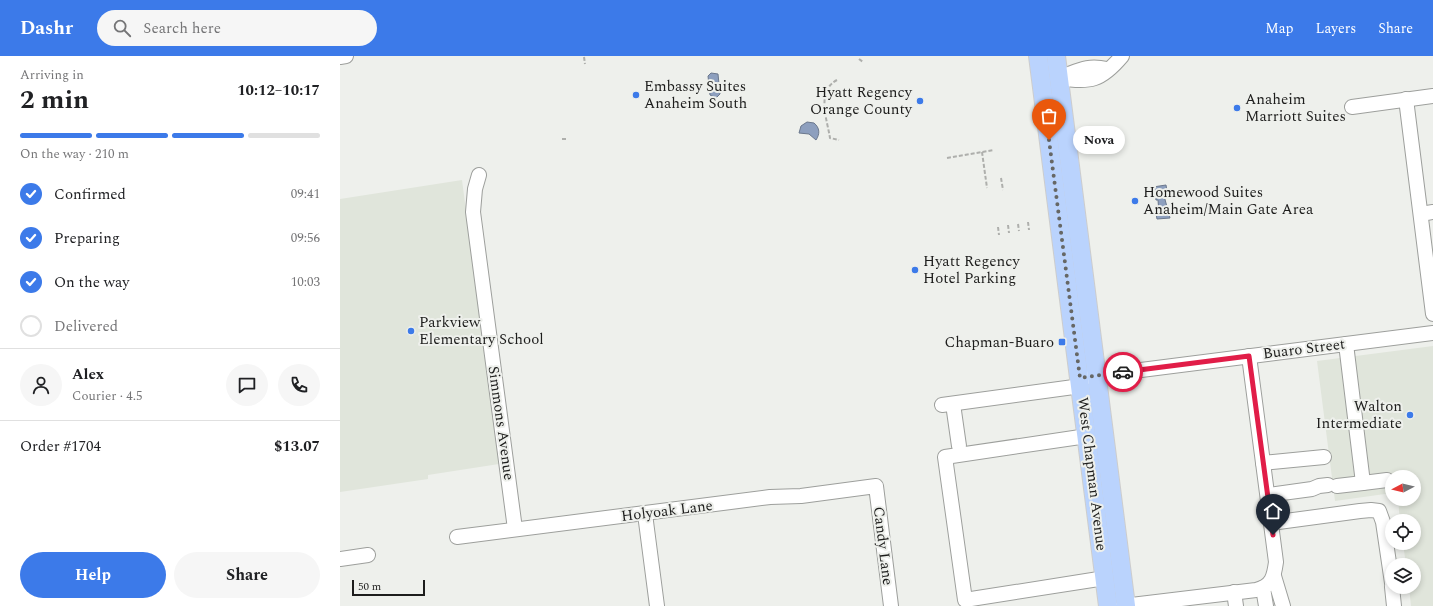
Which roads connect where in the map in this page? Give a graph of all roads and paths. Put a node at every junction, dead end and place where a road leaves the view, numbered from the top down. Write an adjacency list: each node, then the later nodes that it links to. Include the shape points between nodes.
1 (346, 56): 5 (street)
2 (1038, 56): 10 (main road, West Chapman Avenue)
3 (1056, 56): 10 (main road, West Chapman Avenue)
4 (1122, 56): 10 (street, via 1107,69 1095,66)
5 (340, 57)
6 (584, 57): 9 (path)
7 (859, 59): 8 (path)
8 (863, 62)
9 (585, 64)
10 (1050, 79): 38 (main road, West Chapman Avenue)
11 (837, 80): 17 (path, via 830,84 824,98 830,138)
12 (1433, 96): 13 (street)
13 (1406, 99): 14 (street); 25 (street)
14 (1352, 107)
15 (567, 138): 16 (path)
16 (562, 139)
17 (839, 140)
18 (994, 150): 19 (path)
19 (982, 152): 20 (path); 23 (path)
20 (947, 158)
21 (479, 175): 49 (street, Simmons Avenue, via 473,212)
22 (1001, 178): 24 (path)
23 (987, 188)
24 (1003, 190)
25 (1427, 213): 34 (street)
26 (1028, 222): 30 (path)
27 (1018, 224): 31 (path)
28 (1008, 225): 32 (path)
29 (998, 227): 33 (path)
30 (1029, 230)
31 (1019, 231)
32 (1009, 233)
33 (999, 235)
34 (1433, 314)
35 (1433, 333): 36 (street, Buaro Street)
36 (1346, 344): 37 (street, Buaro Street); 44 (street)
37 (1249, 356): 38 (street, Buaro Street); 42 (street)
38 (1086, 380): 39 (main road, West Chapman Avenue); 40 (street, Buaro Street, via 947,404); 63 (main road, West Chapman Avenue)
39 (1087, 436): 55 (main road, West Chapman Avenue); 55 (street, via 945,457 965,600)
40 (959, 446)
41 (1324, 457): 42 (street)
42 (1263, 463): 46 (street)
43 (1385, 480): 44 (street)
44 (1363, 482): 46 (street, via 1319,486)
45 (876, 486): 47 (street, Holyoak Lane); 60 (street, Candy Lane)
46 (1268, 495): 48 (street)
47 (646, 514): 49 (street, Holyoak Lane); 59 (street)
48 (1271, 523): 52 (street, via 1360,511 1378,512 1383,522); 54 (street, via 1276,562)
49 (515, 529): 50 (street, Holyoak Lane)
50 (457, 537)
51 (368, 555): 53 (street)
52 (1388, 558)
53 (340, 559)
54 (1274, 576): 56 (street); 65 (street)
55 (1105, 578): 61 (main road, West Chapman Avenue)
56 (1263, 588): 58 (street); 64 (street)
57 (1393, 594): 66 (street)
58 (1235, 599): 63 (street)
59 (657, 606)
60 (891, 606)
61 (1108, 606)
62 (1123, 606): 63 (street)
63 (1126, 606)
64 (1266, 606)
65 (1283, 606)
66 (1394, 606)

